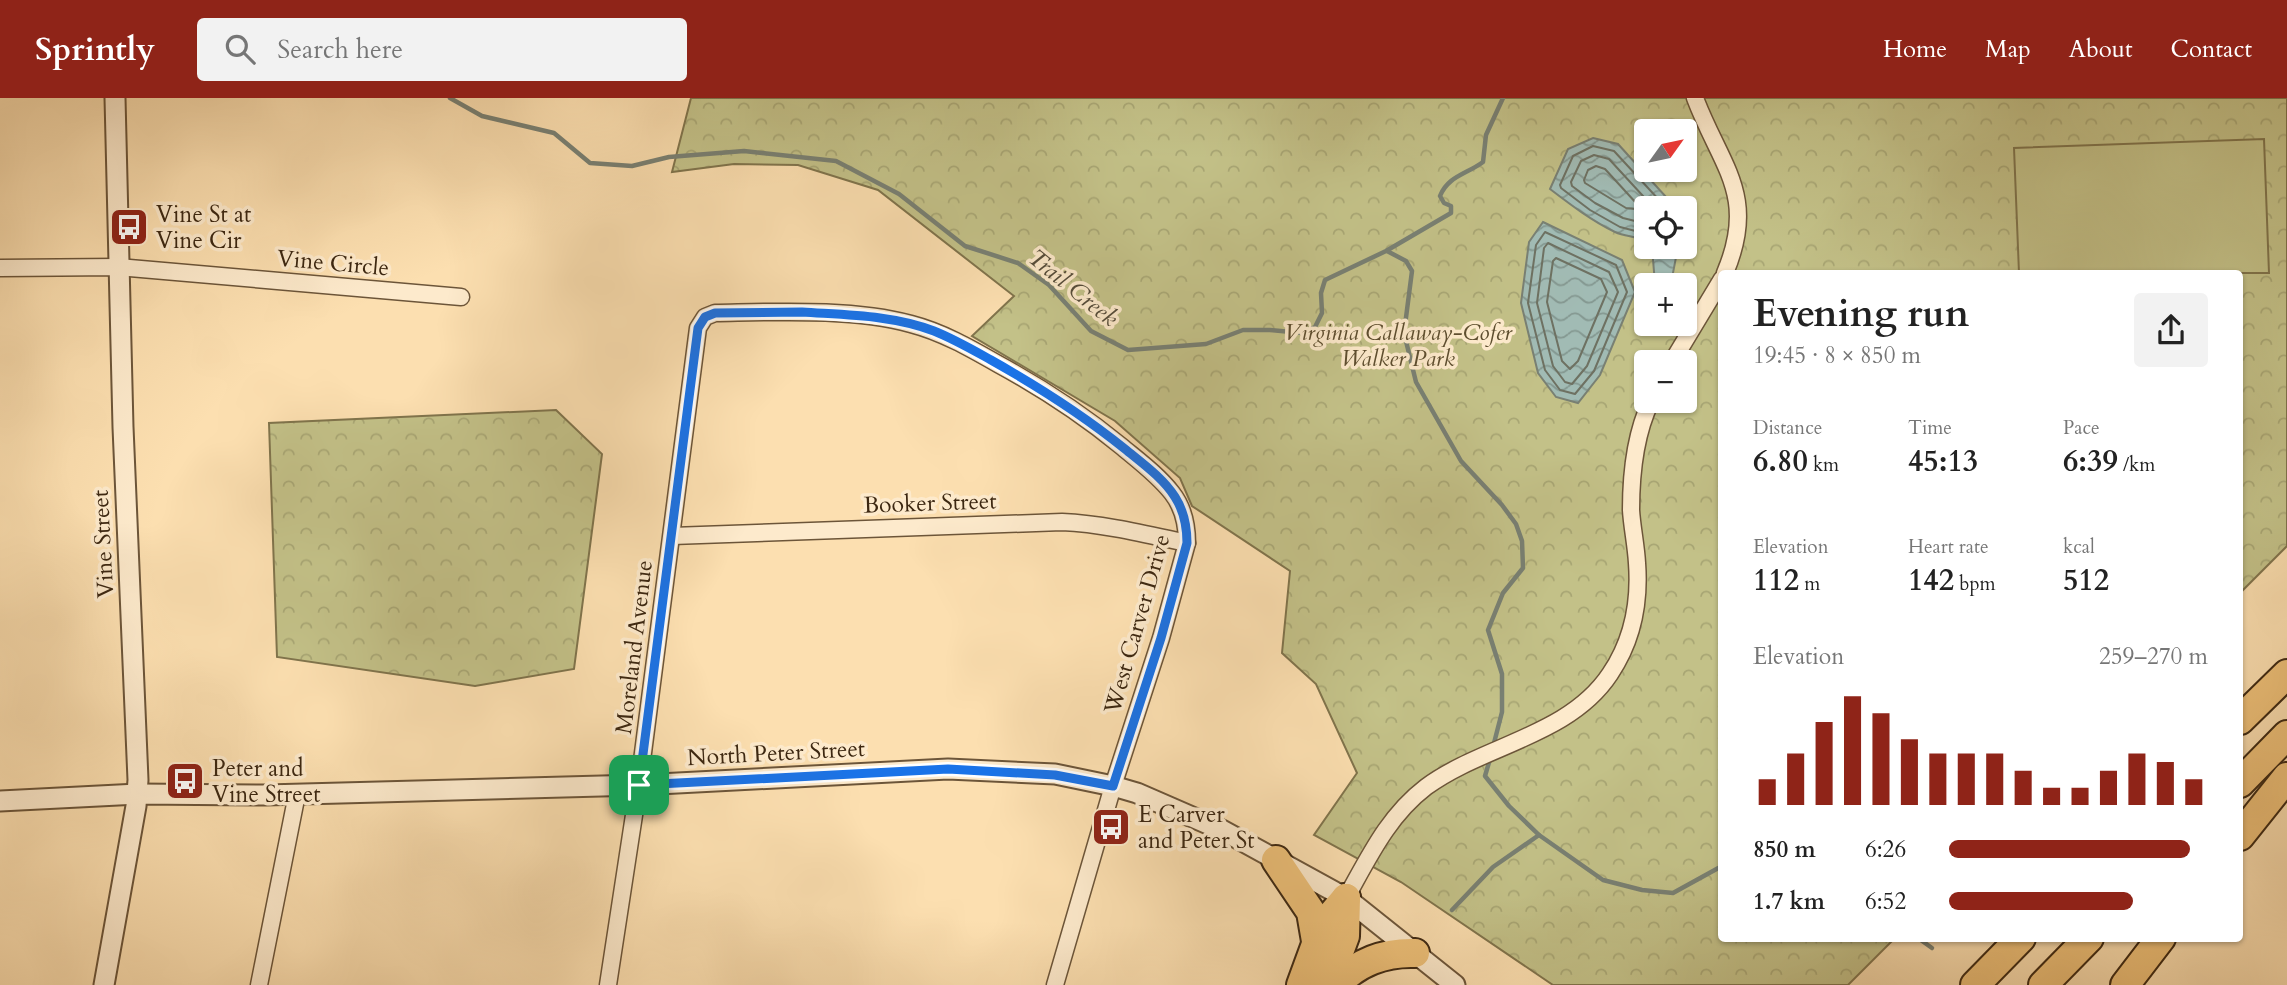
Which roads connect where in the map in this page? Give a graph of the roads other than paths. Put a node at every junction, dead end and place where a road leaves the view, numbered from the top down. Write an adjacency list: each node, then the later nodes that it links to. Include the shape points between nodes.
1 (1695, 98): 5 (street, via 1736,190 1738,230)
2 (116, 108): 3 (street, Vine Street)
3 (118, 267): 4 (street, Vine Circle); 7 (street, Vine Circle); 20 (street, Vine Street)
4 (0, 268)
5 (1726, 270)
6 (1718, 286): 9 (street)
7 (461, 297)
8 (705, 317): 11 (street, Moreland Avenue, via 698,328); 12 (street, West Carver Drive, via 802,312 871,317 909,323 957,341 1068,405 1147,467 1181,507)
9 (1679, 350)
10 (1647, 413): 25 (street, via 1636,445 1631,512 1638,594 1621,656 1596,691 1572,711 1452,772 1416,796 1392,820)
11 (672, 536): 12 (street, Booker Street, via 1062,522 1102,525); 18 (street, Moreland Avenue)
12 (1187, 543): 19 (street, West Carver Drive)
13 (2287, 674): 14 (highway)
14 (2243, 717)
15 (2287, 735): 17 (highway)
16 (2287, 777): 23 (highway)
17 (2243, 780)
18 (639, 785): 19 (street, North Peter Street, via 948,769 1046,774); 21 (street, North Peter Street); 33 (street, Moreland Avenue)
19 (1113, 786): 24 (street, North Peter Street, via 1222,830); 34 (street, West Carver Drive)
20 (138, 794): 21 (street, North Peter Street); 22 (street, North Peter Street); 31 (street, Vine Street)
21 (297, 794): 32 (street)
22 (0, 801)
23 (2243, 832)
24 (1276, 860): 25 (street, North Peter Street); 26 (highway, via 1311,912)
25 (1346, 898): 26 (highway); 30 (street, North Peter Street); 36 (highway, via 1345,936)
26 (1316, 941): 35 (highway)
27 (2017, 942): 39 (highway)
28 (2085, 942): 40 (highway)
29 (2158, 942): 41 (highway)
30 (1415, 953): 37 (highway, via 1395,952 1365,962); 38 (street, North Peter Street)
31 (104, 985)
32 (259, 985)
33 (608, 985)
34 (1055, 985)
35 (1301, 985)
36 (1327, 985)
37 (1337, 985)
38 (1455, 985)
39 (1975, 985)
40 (2043, 985)
41 (2125, 985)

